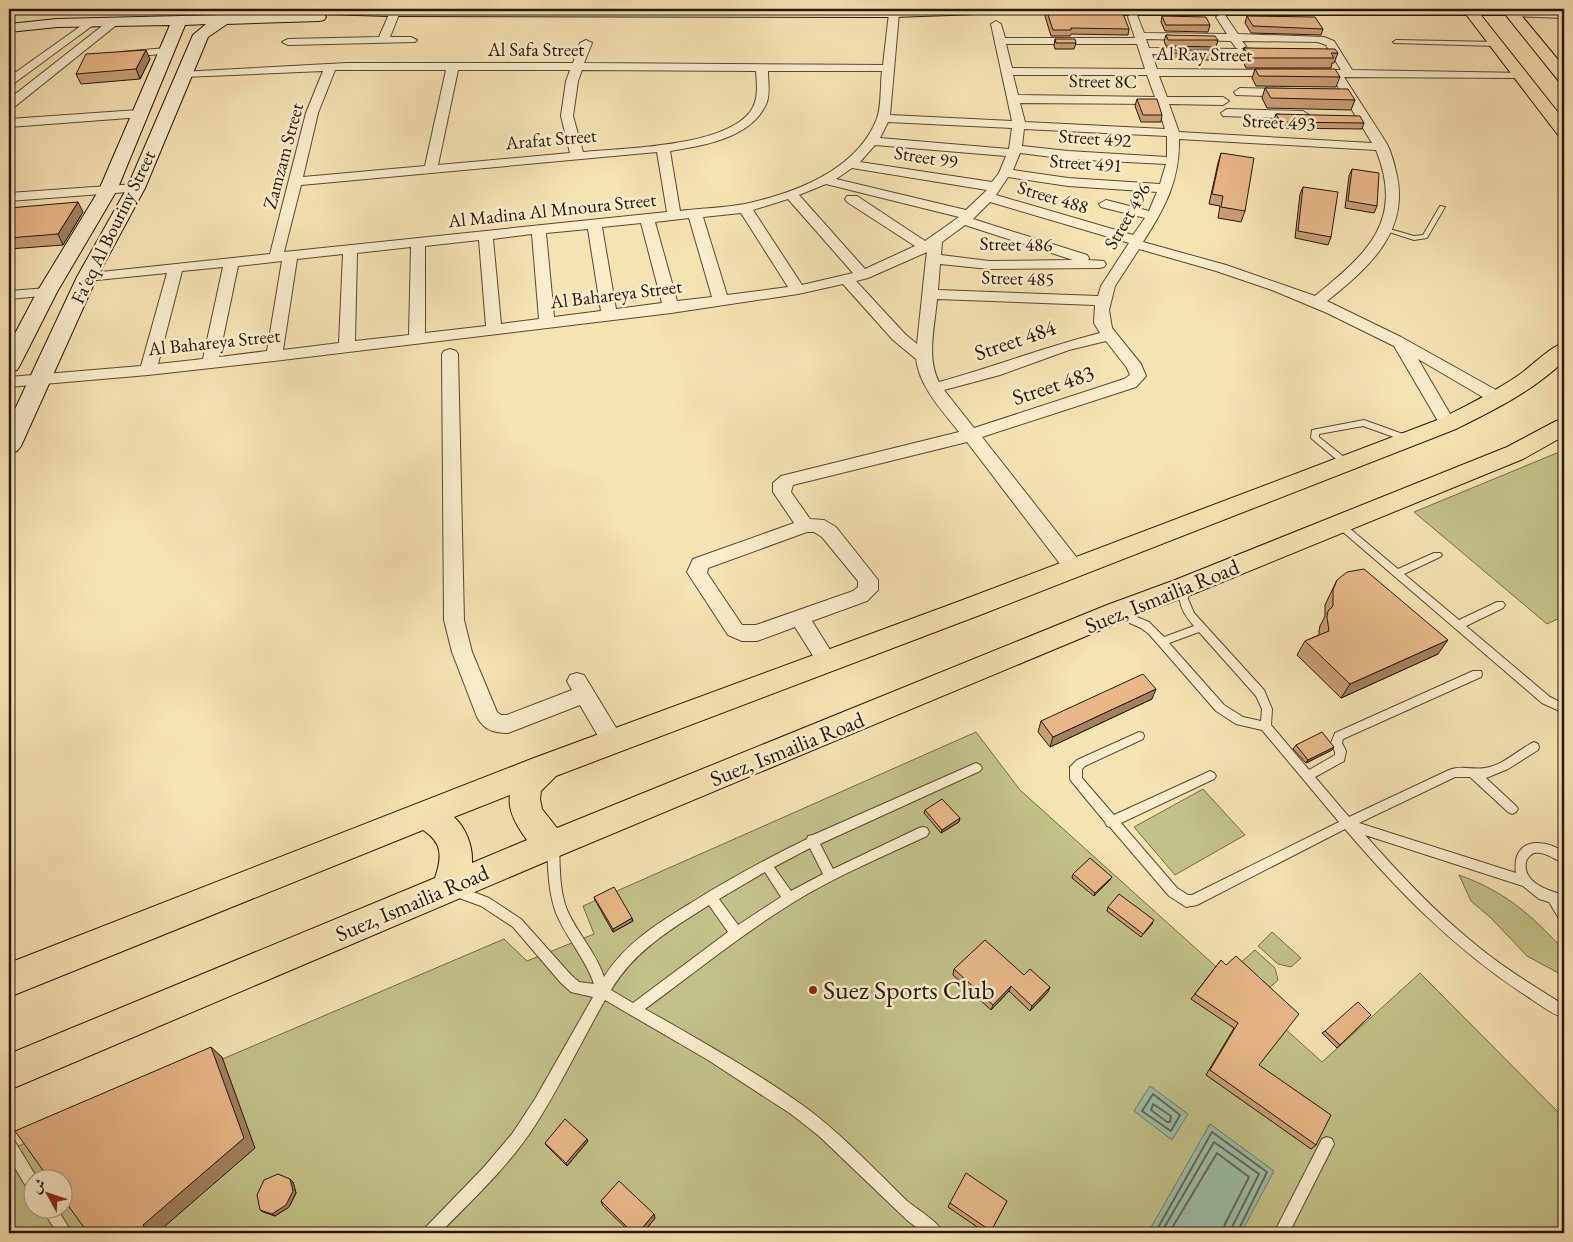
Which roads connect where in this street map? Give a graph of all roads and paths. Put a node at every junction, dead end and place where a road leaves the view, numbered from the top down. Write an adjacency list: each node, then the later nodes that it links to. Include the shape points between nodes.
1 (54, 9): 20 (street, via 52,14)
2 (252, 9): 18 (street)
3 (299, 9): 4 (street)
4 (336, 9): 8 (street)
5 (1109, 10): 11 (street); 14 (street)
6 (816, 11): 8 (street); 10 (street)
7 (981, 11): 10 (street, via 926,16); 13 (street, via 985,20)
8 (392, 12): 18 (street); 25 (street)
9 (1472, 12): 12 (street); 14 (street); 32 (main road)
10 (894, 13): 46 (street, Al Madina Al Mnoura Street)
11 (1087, 13): 13 (street); 16 (street)
12 (1511, 13): 15 (lane); 41 (main road)
13 (1003, 14): 27 (street, Al Bahareya Street)
14 (1294, 14): 17 (street)
15 (1564, 16)
16 (1133, 17): 17 (street); 33 (street, Street 496)
17 (1216, 17): 23 (street); 24 (street)
18 (227, 18): 19 (street); 51 (street, Fa'eq Al Bouriny Street, via 201,35)
19 (180, 19): 21 (street); 34 (street, Fa'eq Al Bouriny Street)
20 (92, 21): 21 (street); 22 (street); 55 (street)
21 (114, 21): 40 (street)
22 (9, 28)
23 (1220, 38): 24 (street); 33 (street); 35 (street)
24 (1236, 38): 36 (street); 52 (street, via 1330,43)
25 (383, 40): 26 (street); 29 (street)
26 (411, 40)
27 (1000, 41): 28 (street); 47 (street, Al Bahareya Street)
28 (1077, 41): 33 (street); 33 (street, via 1076,53)
29 (288, 42)
30 (1396, 42): 32 (lane)
31 (586, 43): 44 (street)
32 (1497, 44): 53 (main road)
33 (1143, 45): 35 (street); 48 (street, Street 496)
34 (166, 51): 38 (street); 64 (street, Fa'eq Al Bouriny Street)
35 (1226, 52): 36 (street)
36 (1244, 52): 37 (street)
37 (1281, 53)
38 (110, 56)
39 (82, 59): 40 (street)
40 (64, 61): 62 (street)
41 (1558, 62): 54 (main road)
42 (330, 66): 43 (street, Al Safa Street); 51 (street, Al Safa Street); 86 (street, Zamzam Street, via 312,113)
43 (453, 66): 44 (street, Al Safa Street); 83 (street)
44 (576, 67): 45 (street, Al Safa Street); 80 (street, via 567,116)
45 (762, 67): 46 (street, Al Safa Street); 78 (street, Arafat Street, via 761,102 748,120 702,141)
46 (889, 68): 69 (street, Al Madina Al Mnoura Street)
47 (1007, 71): 59 (street, Al Bahareya Street); 60 (street, Al Ray Street)
48 (1152, 72): 49 (street, Al Ray Street); 56 (street, Al Ray Street); 61 (street, Street 496)
49 (1211, 73): 50 (street, Al Ray Street); 63 (street)
50 (1231, 73): 52 (street, Al Ray Street); 57 (street)
51 (184, 74): 90 (street, Fa'eq Al Bouriny Street)
52 (1343, 74): 53 (street, Al Ray Street); 68 (street, via 1343,93)
53 (1521, 75): 73 (main road)
54 (1564, 77)
55 (9, 82)
56 (1108, 86): 60 (street, Street 8C); 60 (street, Al Ray Street); 61 (street, Street 8C); 72 (street)
57 (1240, 92): 58 (street); 65 (street)
58 (1299, 93)
59 (1014, 99): 60 (street, Street 8C); 71 (street, Al Bahareya Street)
60 (1086, 100): 71 (street, Street 493); 72 (street, Street 493)
61 (1162, 100): 63 (street, Street 8C); 74 (street, Street 496)
62 (9, 105)
63 (1225, 107): 65 (street, Street 8C); 75 (street)
64 (138, 114): 70 (street); 91 (street, Fa'eq Al Bouriny Street)
65 (1252, 115): 66 (street, Street 8C)
66 (1317, 115)
67 (1344, 116): 68 (street)
68 (1362, 116): 77 (street)
69 (883, 118): 71 (street, Street 493); 76 (street, Al Madina Al Mnoura Street)
70 (9, 124)
71 (1019, 124): 79 (street, Al Bahareya Street)
72 (1121, 130): 74 (street, Street 493)
73 (1564, 131)
74 (1174, 134): 75 (street, Street 493); 81 (street, Street 496)
75 (1237, 139): 77 (street, Street 493)
76 (873, 141): 79 (street, Street 492); 82 (street, Al Madina Al Mnoura Street)
77 (1382, 147): 105 (street, via 1394,186 1392,218)
78 (663, 148): 80 (street, Arafat Street); 99 (street)
79 (1014, 151): 81 (street, Street 492); 84 (street, Al Bahareya Street)
80 (576, 155): 83 (street, Arafat Street)
81 (1173, 161): 87 (street, Street 496)
82 (850, 164): 85 (street, Al Madina Al Mnoura Street); 88 (street, Street 99)
83 (431, 169): 86 (street, Arafat Street)
84 (1005, 173): 87 (street, Street 491, via 1068,182); 88 (street, Al Bahareya Street)
85 (826, 180): 89 (street, Al Madina Al Mnoura Street); 101 (street)
86 (295, 182): 111 (street, Zamzam Street)
87 (1165, 189): 100 (street, Street 496)
88 (992, 192): 101 (street, Al Bahareya Street); 108 (street, Street 488)
89 (791, 194): 96 (street, Al Madina Al Mnoura Street); 116 (street)
90 (132, 195): 91 (street); 117 (street, Fa'eq Al Bouriny Street)
91 (104, 196): 92 (street); 97 (street); 120 (street, Fa'eq Al Bouriny Street)
92 (9, 197)
93 (852, 199): 109 (street)
94 (1106, 204): 100 (street)
95 (1442, 207): 105 (lane, via 1425,237 1414,238)
96 (745, 208): 98 (street, Al Madina Al Mnoura Street); 119 (street)
97 (9, 209)
98 (695, 214): 99 (street, Al Madina Al Mnoura Street); 123 (street)
99 (674, 216): 102 (street, Al Madina Al Mnoura Street)
100 (1153, 216): 108 (street, Street 496)
101 (966, 218): 109 (street, Al Bahareya Street); 113 (street)
102 (647, 219): 103 (street, Al Madina Al Mnoura Street); 126 (street)
103 (594, 224): 104 (street, Al Madina Al Mnoura Street); 127 (street)
104 (539, 230): 106 (street, Al Madina Al Mnoura Street); 128 (street)
105 (1386, 230): 125 (street, via 1362,264)
106 (486, 235): 107 (street, Al Madina Al Mnoura Street); 129 (street)
107 (418, 242): 110 (street, Al Madina Al Mnoura Street); 131 (street)
108 (1136, 242): 115 (street, Street 496); 125 (street, Street 488, via 1222,266)
109 (931, 249): 113 (street, Street 486, via 989,265); 116 (street, Al Bahareya Street); 121 (street)
110 (350, 250): 111 (street, Al Madina Al Mnoura Street); 133 (street)
111 (283, 256): 112 (street, Al Madina Al Mnoura Street); 136 (street, Zamzam Street)
112 (231, 262): 114 (street, Al Madina Al Mnoura Street); 138 (street)
113 (1099, 264): 115 (street)
114 (176, 268): 117 (street, Al Madina Al Mnoura Street); 141 (street)
115 (1117, 270): 124 (street, Street 496, via 1110,280)
116 (863, 275): 118 (street, Al Bahareya Street)
117 (86, 277): 142 (street, Fa'eq Al Bouriny Street)
118 (846, 279): 119 (street, Al Bahareya Street); 137 (street, via 899,338)
119 (798, 290): 123 (street, Al Bahareya Street)
120 (47, 292): 122 (street); 139 (street, Fa'eq Al Bouriny Street)
121 (930, 294): 124 (street, Street 485); 137 (street)
122 (9, 295)
123 (721, 301): 126 (street, Al Bahareya Street)
124 (1104, 301): 130 (street, Street 496, via 1101,316)
125 (1316, 303): 132 (street, Street 488)
126 (671, 308): 127 (street, Al Bahareya Street)
127 (609, 315): 128 (street, Al Bahareya Street)
128 (547, 323): 129 (street, Al Bahareya Street)
129 (494, 330): 131 (street, Al Bahareya Street)
130 (1109, 335): 140 (street, Street 496); 144 (street, Street 484)
131 (417, 339): 133 (street, Al Bahareya Street)
132 (1400, 344): 145 (street, Street 488); 146 (street)
133 (347, 347): 136 (street, Al Bahareya Street)
134 (1564, 350): 145 (main road, via 1527,382)
135 (450, 354): 169 (street, via 454,620 462,652 488,717 496,724 508,724 581,688)
136 (274, 356): 138 (street, Al Bahareya Street)
137 (924, 357): 144 (street, via 926,373)
138 (210, 363): 141 (street, Al Bahareya Street)
139 (9, 366)
140 (1135, 367): 148 (street, Street 483, via 1138,376 1130,384)
141 (148, 370): 142 (street, Al Bahareya Street)
142 (41, 380): 143 (street, Al Bahareya Street); 150 (street, Fa'eq Al Bouriny Street)
143 (9, 382)
144 (934, 388): 148 (street)
145 (1499, 399): 146 (main road)
146 (1448, 424): 149 (main road)
147 (1564, 426): 152 (main road, Suez, Ismailia Road, via 1515,453)
148 (970, 435): 153 (street, via 787,480 782,483 782,492); 155 (street)
149 (1408, 439): 151 (main road); 151 (lane, via 1364,423 1315,432 1315,438)
150 (9, 446)
151 (1346, 463): 155 (main road)
152 (1339, 524): 156 (lane); 157 (main road, Suez, Ismailia Road)
153 (805, 526): 160 (street, via 817,525 828,532 869,585 860,596); 160 (street, via 700,564 697,572 730,626 742,633 757,633)
154 (1437, 555): 156 (lane)
155 (1074, 568): 164 (main road)
156 (1397, 573): 161 (lane)
157 (1184, 587): 159 (main road, Suez, Ismailia Road); 162 (lane, via 1186,608)
158 (1500, 605): 161 (lane)
159 (1117, 612): 163 (lane, via 1145,625); 182 (main road, Suez, Ismailia Road)
160 (799, 618): 164 (street)
161 (1459, 625): 166 (lane, via 1546,700)
162 (1199, 628): 163 (lane); 167 (lane, via 1260,693 1268,710)
163 (1163, 641): 167 (lane, via 1220,708 1240,721)
164 (827, 661): 169 (main road)
165 (1477, 674): 175 (lane, via 1339,736 1336,743 1341,751 1340,758)
166 (1564, 709)
167 (1265, 726): 175 (lane)
168 (1139, 736): 178 (lane, via 1076,767 1076,779)
169 (613, 742): 171 (main road)
170 (1534, 748): 173 (lane, via 1488,772)
171 (545, 767): 177 (main road); 182 (main road, via 530,782 524,801 538,832)
172 (976, 768): 181 (lane)
173 (1474, 774): 176 (lane); 179 (lane, via 1454,773)
174 (1210, 776): 178 (lane)
175 (1307, 776): 179 (lane)
176 (1512, 809)
177 (427, 815): 187 (main road, via 442,824 452,836 457,852 456,870); 193 (main road)
178 (1111, 822): 179 (lane, via 1173,892 1186,901 1193,901)
179 (1345, 824): 186 (lane); 196 (lane, via 1454,935 1508,976)
180 (923, 832): 185 (lane)
181 (812, 840): 184 (lane); 185 (lane)
182 (553, 844): 187 (main road, Suez, Ismailia Road); 194 (lane, via 554,881 562,912 595,968)
183 (1564, 856): 186 (lane, via 1542,848 1525,851 1519,864)
184 (766, 864): 188 (lane); 189 (lane)
185 (830, 876): 189 (lane)
186 (1526, 882): 190 (lane, via 1539,892)
187 (447, 889): 194 (lane, via 476,898 517,923 576,988); 197 (main road, Suez, Ismailia Road)
188 (710, 897): 192 (lane); 194 (lane, via 639,946 622,962)
189 (788, 899): 192 (lane)
190 (1559, 899): 191 (lane)
191 (1564, 916)
192 (736, 933): 195 (lane)
193 (9, 980)
194 (603, 992): 195 (lane); 203 (lane, via 520,1135)
195 (634, 1010): 204 (lane, via 713,1055 796,1109 824,1131 913,1216)
196 (1564, 1012)
197 (9, 1072)
198 (1327, 1144): 205 (lane)
199 (9, 1145): 200 (lane)
200 (24, 1170)
201 (57, 1220): 202 (lane)
202 (65, 1233)
203 (430, 1233)
204 (936, 1233)
205 (1281, 1233)

